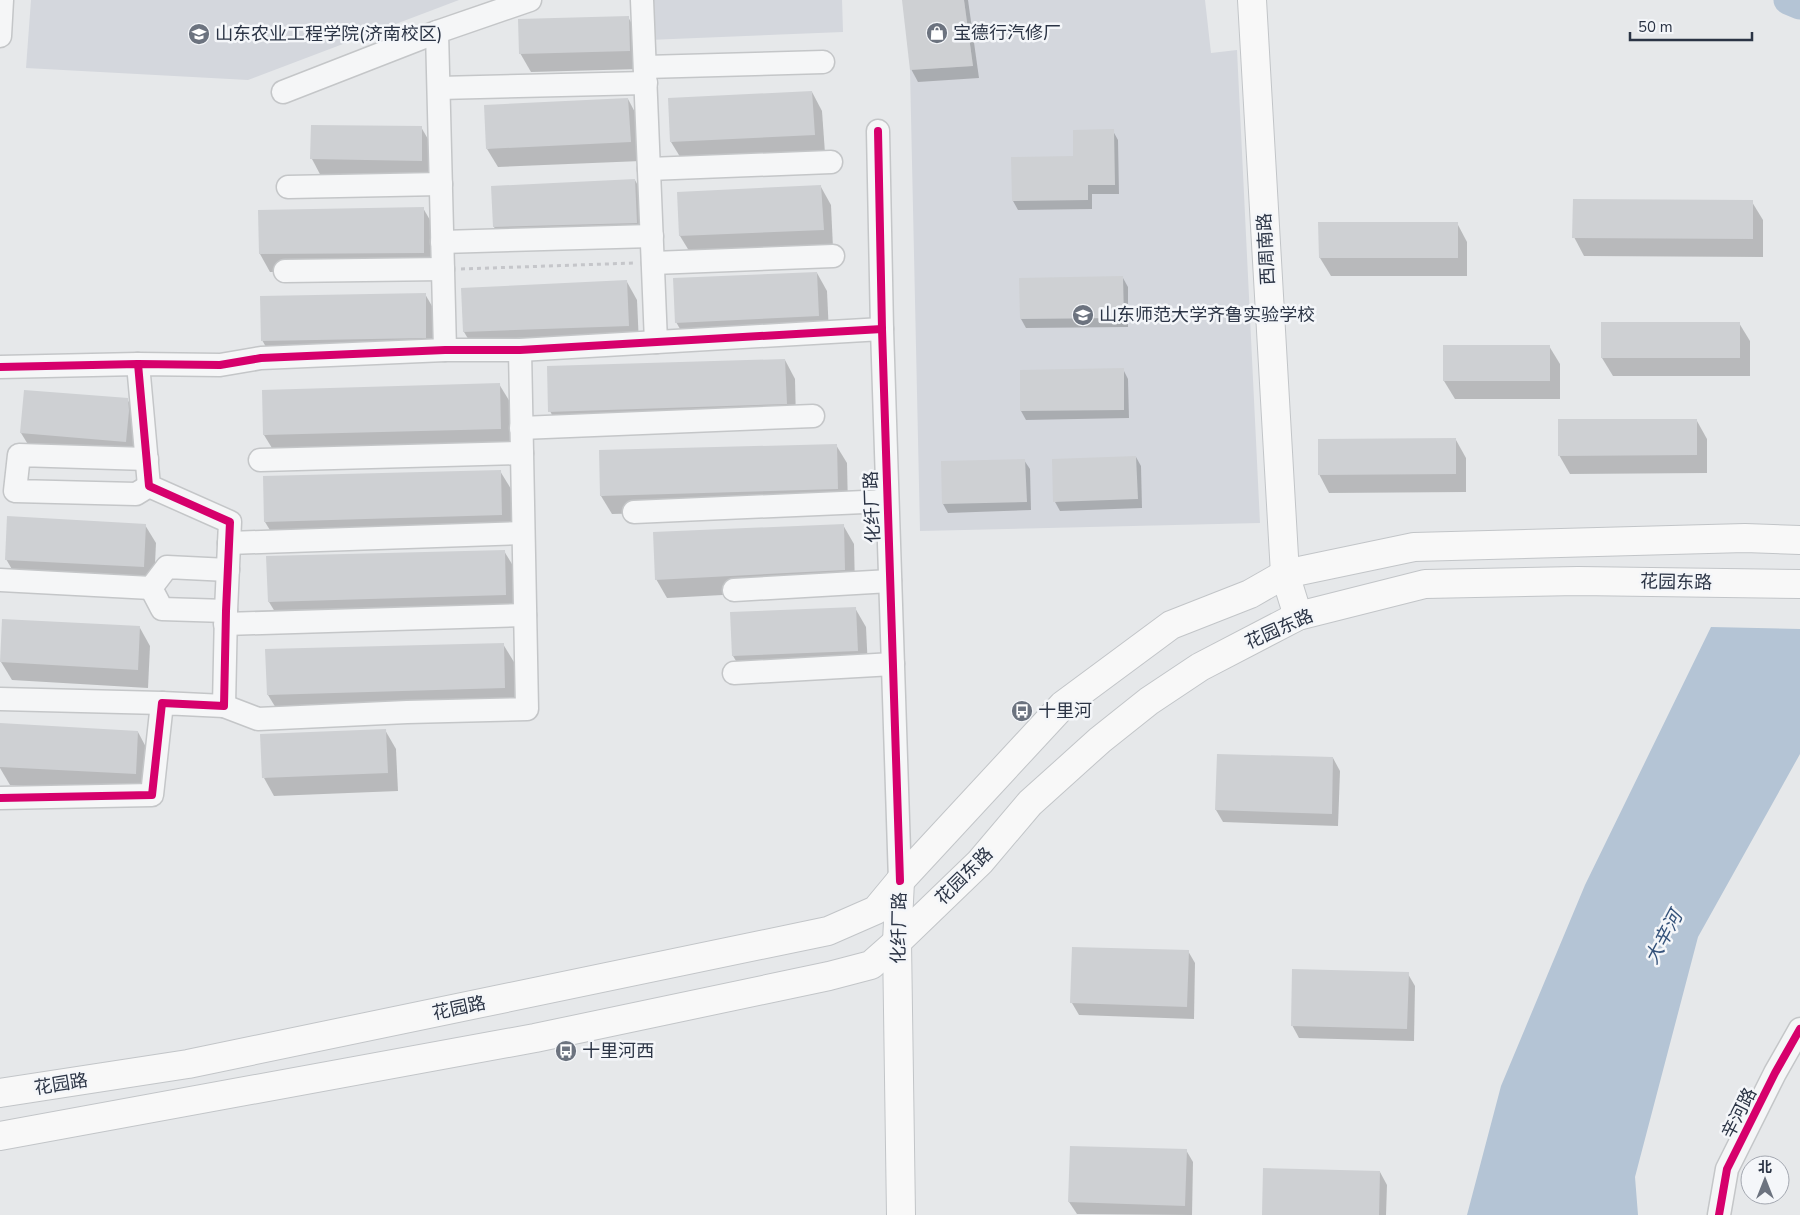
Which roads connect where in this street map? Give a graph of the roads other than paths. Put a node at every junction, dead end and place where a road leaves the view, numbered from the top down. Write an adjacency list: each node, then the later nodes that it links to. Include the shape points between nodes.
1 (2, 0): 6 (street)
2 (530, 0): 5 (street)
3 (642, 0): 8 (street)
4 (1252, 0): 40 (main road, 西周南路)
5 (437, 32): 9 (street); 10 (street)
6 (0, 36)
7 (822, 62): 8 (street)
8 (646, 75): 9 (street); 13 (street)
9 (439, 88): 14 (street)
10 (283, 92)
11 (878, 131): 22 (street, 化纤厂路)
12 (832, 162): 13 (street)
13 (649, 169): 16 (street)
14 (441, 184): 15 (street); 17 (street)
15 (288, 186)
16 (652, 236): 17 (street); 19 (street)
17 (442, 242): 20 (street)
18 (833, 256): 19 (street)
19 (653, 263): 23 (street)
20 (443, 269): 21 (street); 24 (street)
21 (285, 271)
22 (882, 329): 23 (street); 34 (street, 化纤厂路)
23 (656, 342): 25 (street)
24 (444, 350): 25 (street); 26 (street, via 261,358 220,366)
25 (520, 350): 29 (street)
26 (138, 364): 27 (street); 31 (street)
27 (0, 368)
28 (813, 416): 29 (street)
29 (521, 428): 30 (street)
30 (522, 453): 32 (street); 36 (street)
31 (146, 459): 33 (street); 33 (street, via 19,455 15,491 136,494)
32 (260, 460)
33 (149, 486): 38 (street, via 230,522)
34 (887, 501): 35 (street); 42 (street, 化纤厂路)
35 (634, 512)
36 (523, 533): 38 (street); 46 (street)
37 (1800, 540): 40 (main road, via 1745,538 1414,547)
38 (229, 543): 39 (street)
39 (228, 570): 44 (street, via 167,567); 48 (street)
40 (1285, 574): 47 (main road, 西周南路); 55 (main road, via 1250,594 1171,625 1063,705)
41 (0, 580): 44 (street)
42 (890, 581): 45 (street); 49 (street, 化纤厂路)
43 (1800, 584): 47 (main road, 花园东路, via 1578,581 1425,584)
44 (151, 588): 48 (street, via 162,609)
45 (734, 590)
46 (525, 615): 48 (street); 53 (street, via 527,709 258,720)
47 (1298, 616): 56 (main road, 花园东路, via 1200,667 1100,740 1030,803 980,862)
48 (226, 618): 53 (street)
49 (893, 664): 50 (street); 55 (street, 化纤厂路)
50 (734, 673)
51 (0, 699): 52 (street)
52 (162, 703): 53 (street); 54 (street, via 152,795)
53 (224, 706)
54 (0, 798)
55 (900, 881): 56 (main road, 化纤厂路); 58 (main road, 花园路, via 876,910 828,931 188,1064)
56 (897, 942): 59 (main road, via 871,965 830,976 535,1038); 60 (main road, 化纤厂路)
57 (1800, 1029): 61 (street, 辛河路, via 1727,1169)
58 (0, 1093)
59 (0, 1136)
60 (901, 1215)
61 (1719, 1215)

